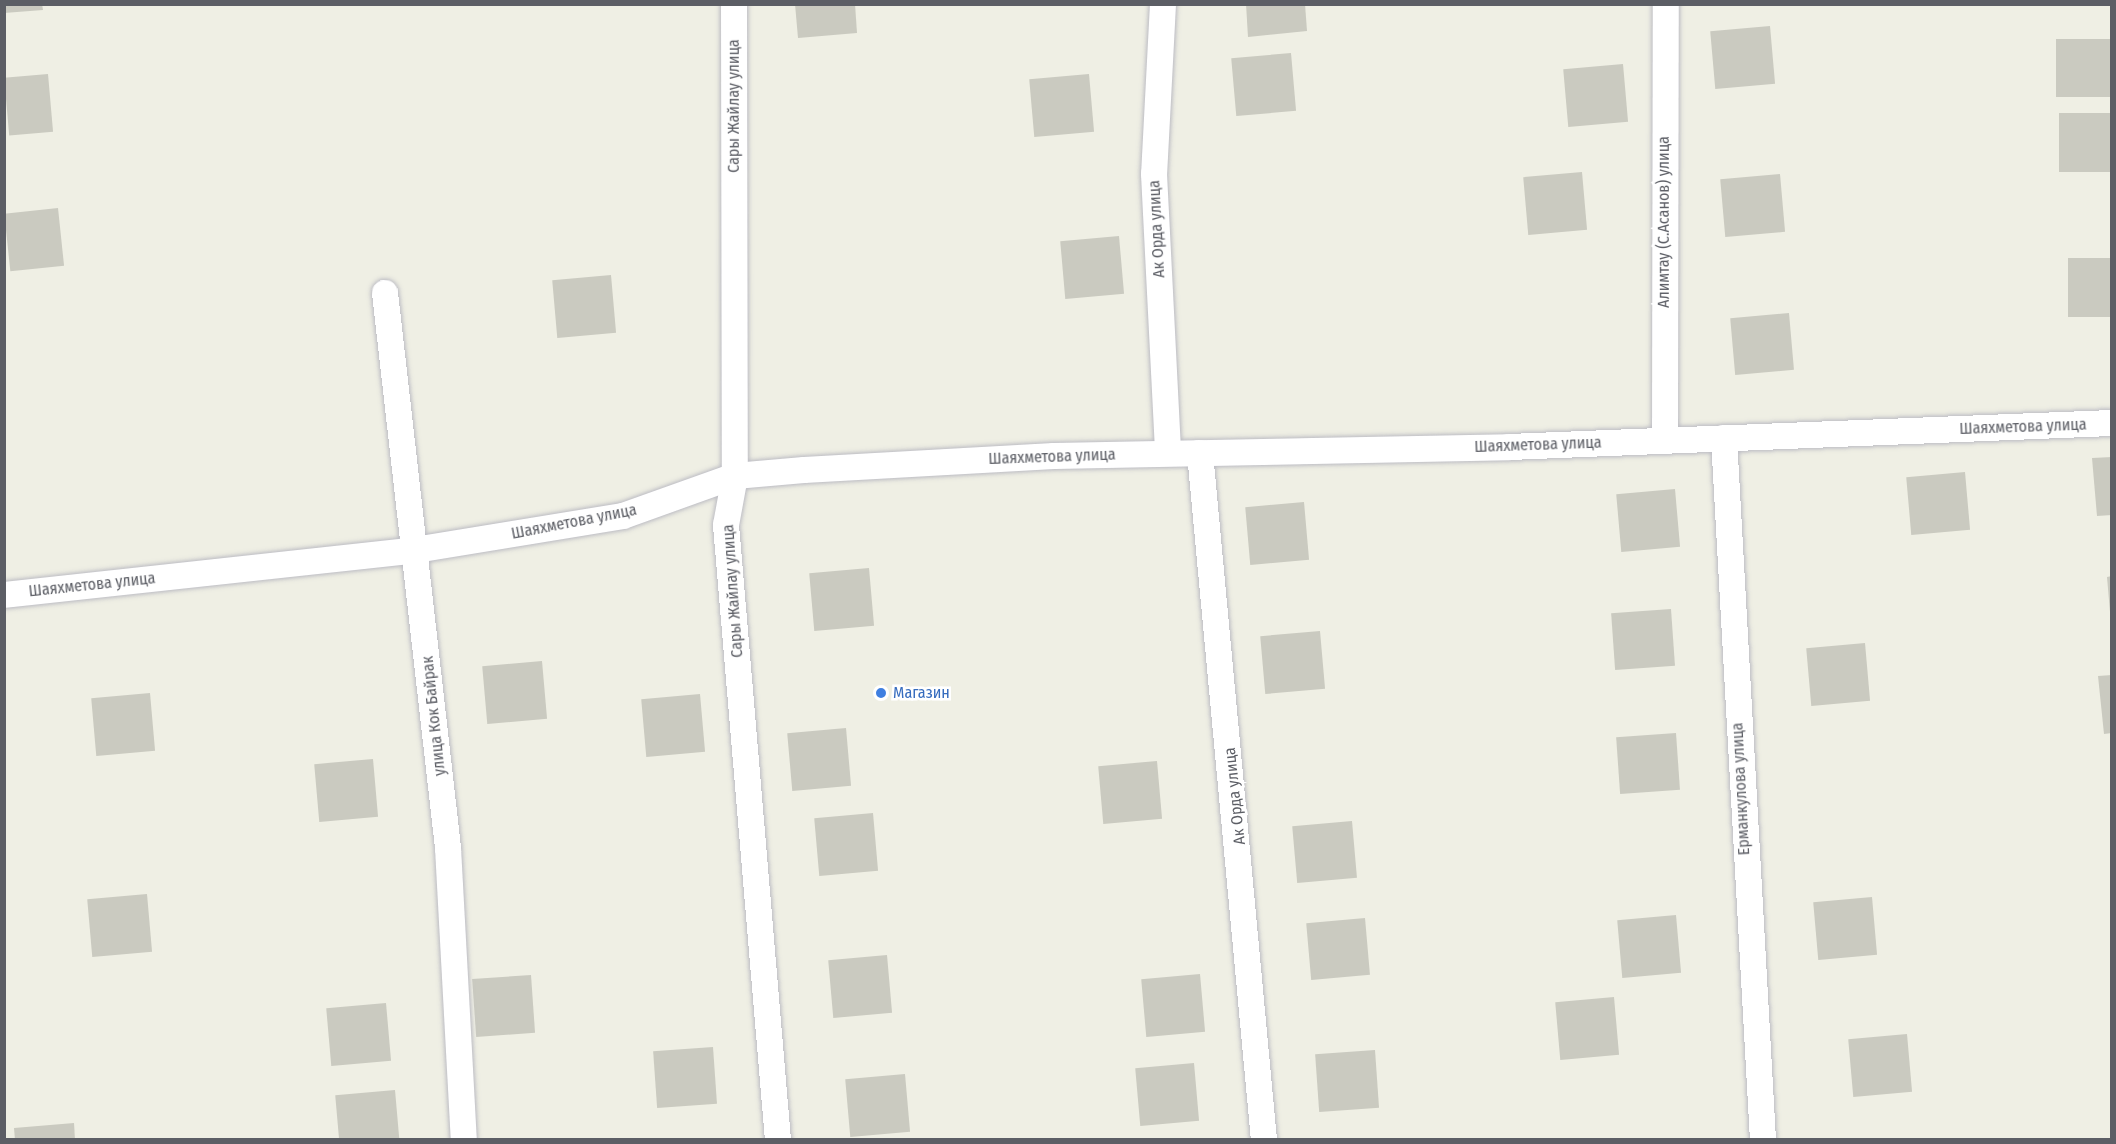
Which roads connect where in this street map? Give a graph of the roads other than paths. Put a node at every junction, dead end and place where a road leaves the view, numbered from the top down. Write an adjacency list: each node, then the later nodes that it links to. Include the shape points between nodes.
1 (734, 4): 10 (street, Сары Жайлау улица)
2 (1163, 4): 8 (street, Ак Орда улица, via 1154,174)
3 (1666, 4): 6 (street, Алимтау (С.Асанов) улица)
4 (385, 293): 11 (street, улица Кок Байрак)
5 (2112, 423): 7 (street, Шаяхметова улица)
6 (1665, 438): 7 (street, Шаяхметова улица); 9 (street, Шаяхметова улица)
7 (1724, 438): 16 (street, Ерманкулова улица)
8 (1168, 453): 9 (street, Шаяхметова улица); 10 (street, Шаяхметова улица)
9 (1200, 453): 15 (street, Ак Орда улица)
10 (735, 476): 11 (street, Шаяхметова улица, via 622,516); 14 (street, Сары Жайлау улица, via 726,525)
11 (416, 550): 12 (street, Шаяхметова улица); 13 (street, улица Кок Байрак, via 448,848)
12 (4, 595)
13 (464, 1140)
14 (778, 1140)
15 (1264, 1140)
16 (1763, 1140)

